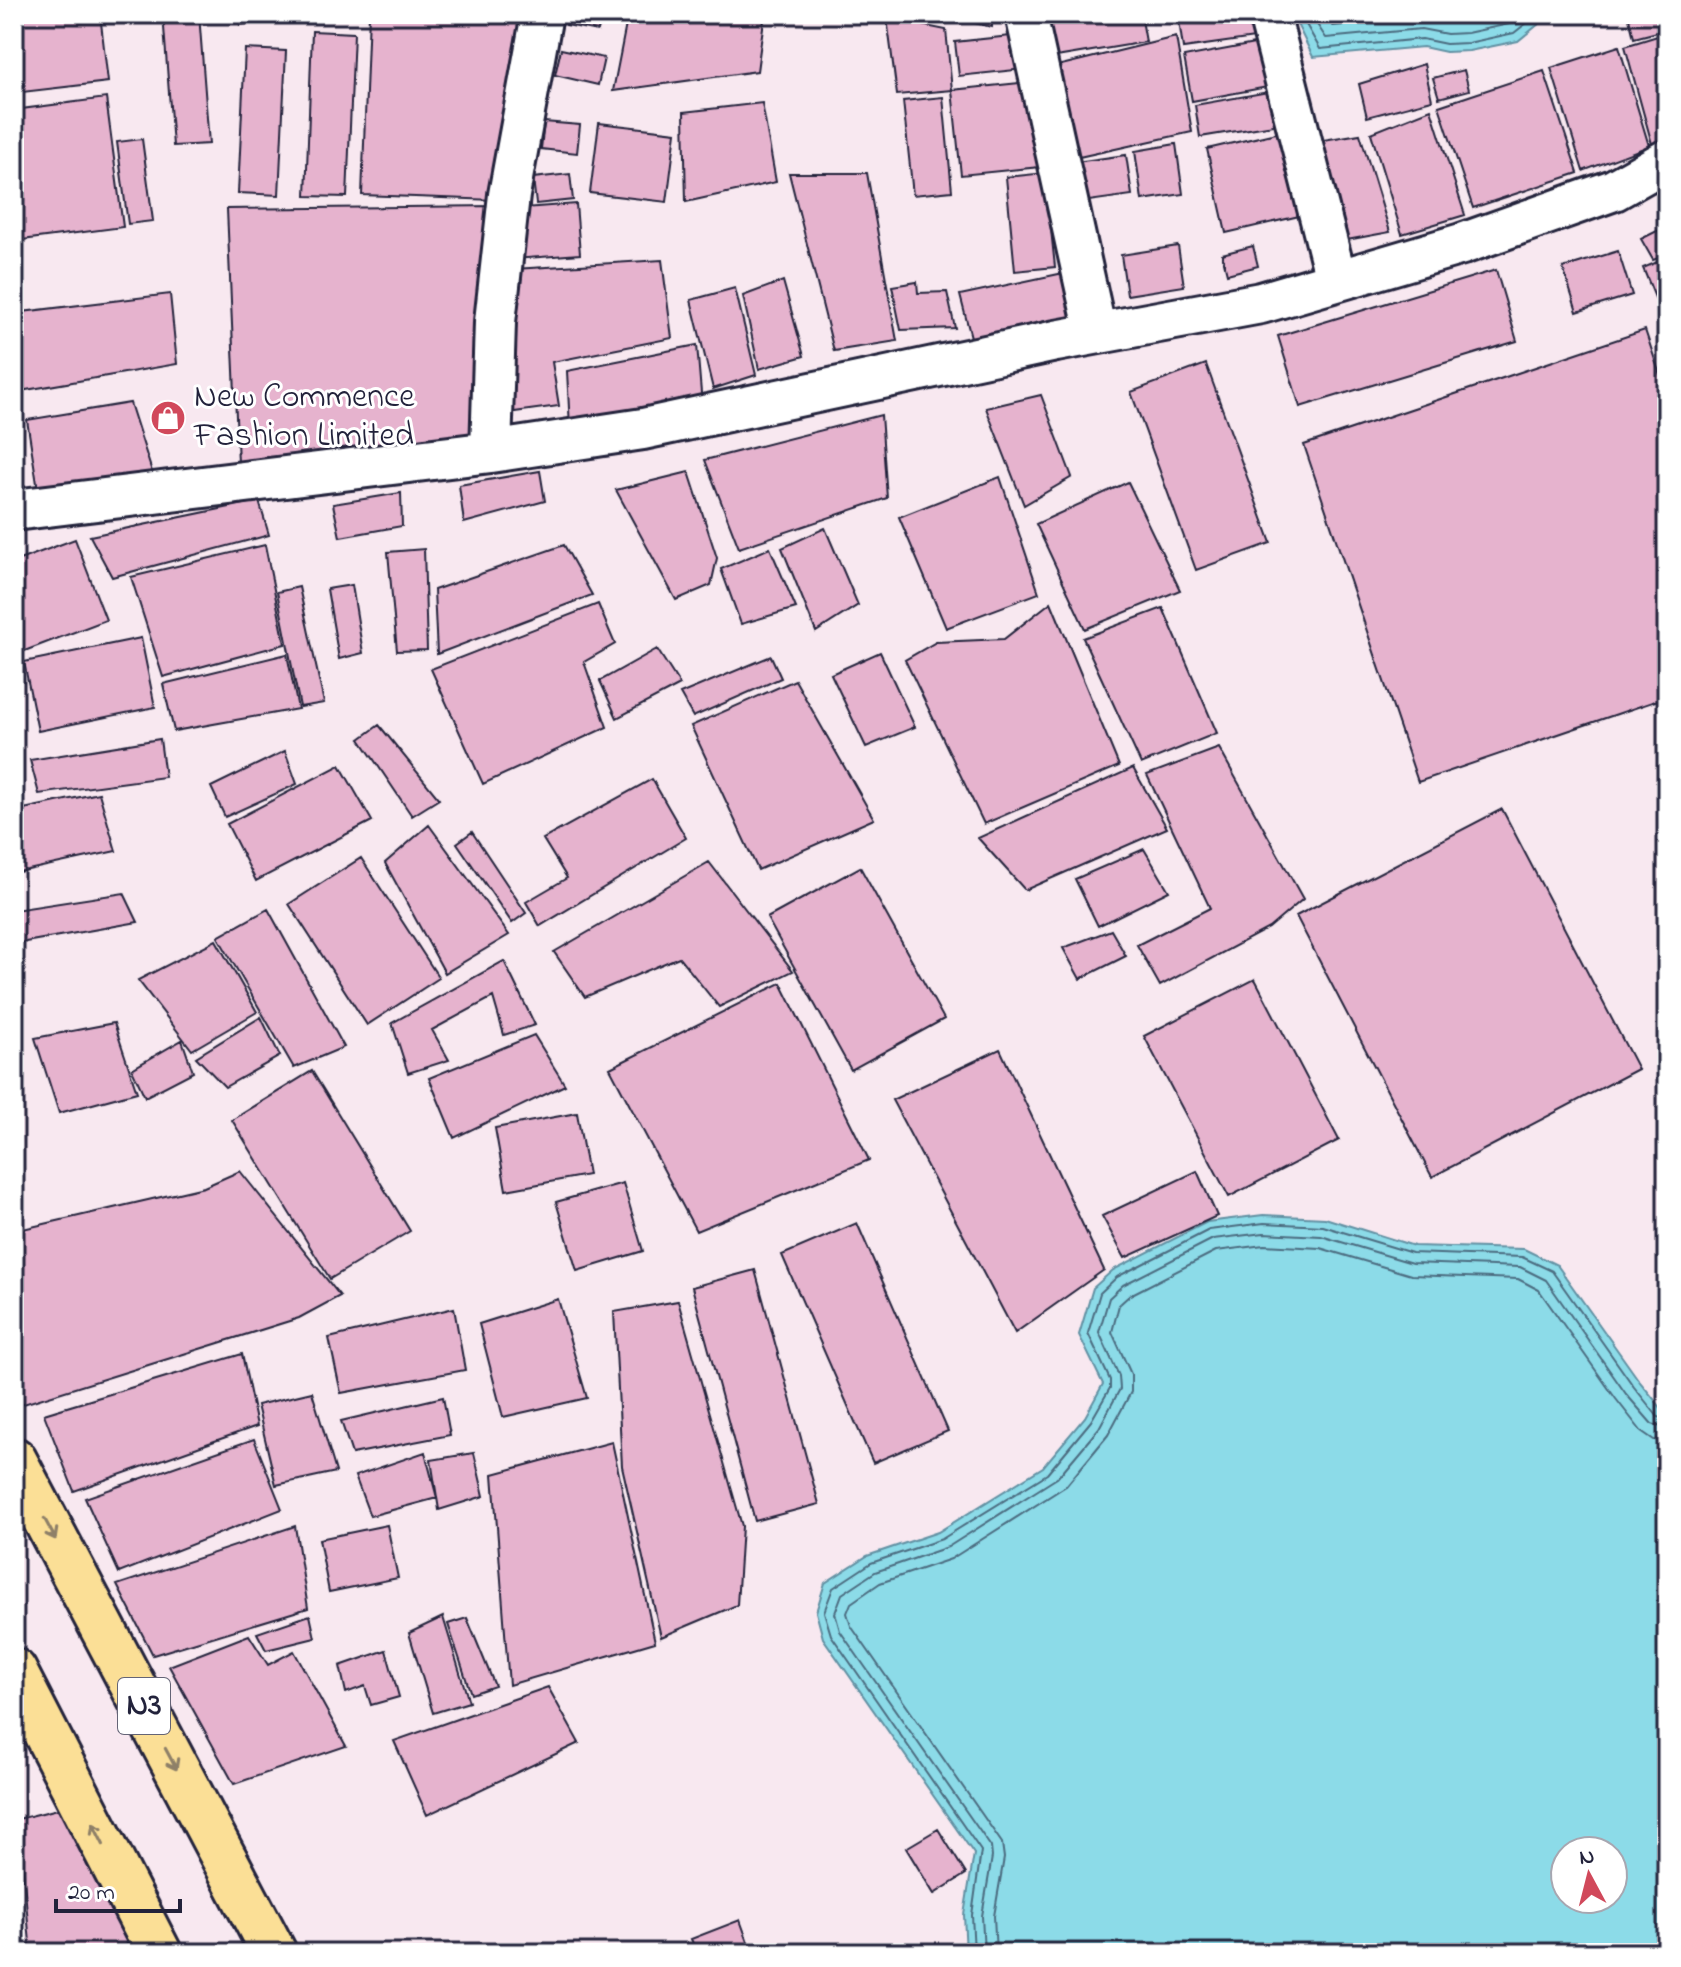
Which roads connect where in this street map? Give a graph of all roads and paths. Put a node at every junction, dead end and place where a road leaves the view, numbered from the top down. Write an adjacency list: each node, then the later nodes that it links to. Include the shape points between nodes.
1 (542, 14): 7 (street, via 509,195 495,322)
2 (1026, 14): 6 (street)
3 (1269, 14): 5 (street)
4 (1667, 160): 5 (street, via 1614,190 1462,244)
5 (1336, 279): 6 (street, via 1261,303)
6 (1096, 333): 7 (street, via 643,429)
7 (491, 452): 8 (street)
8 (14, 510)
9 (14, 1460): 12 (highway, N3, one-way to 12)
10 (14, 1671): 11 (highway, one-way to 10)
11 (159, 1953)
12 (274, 1953)

